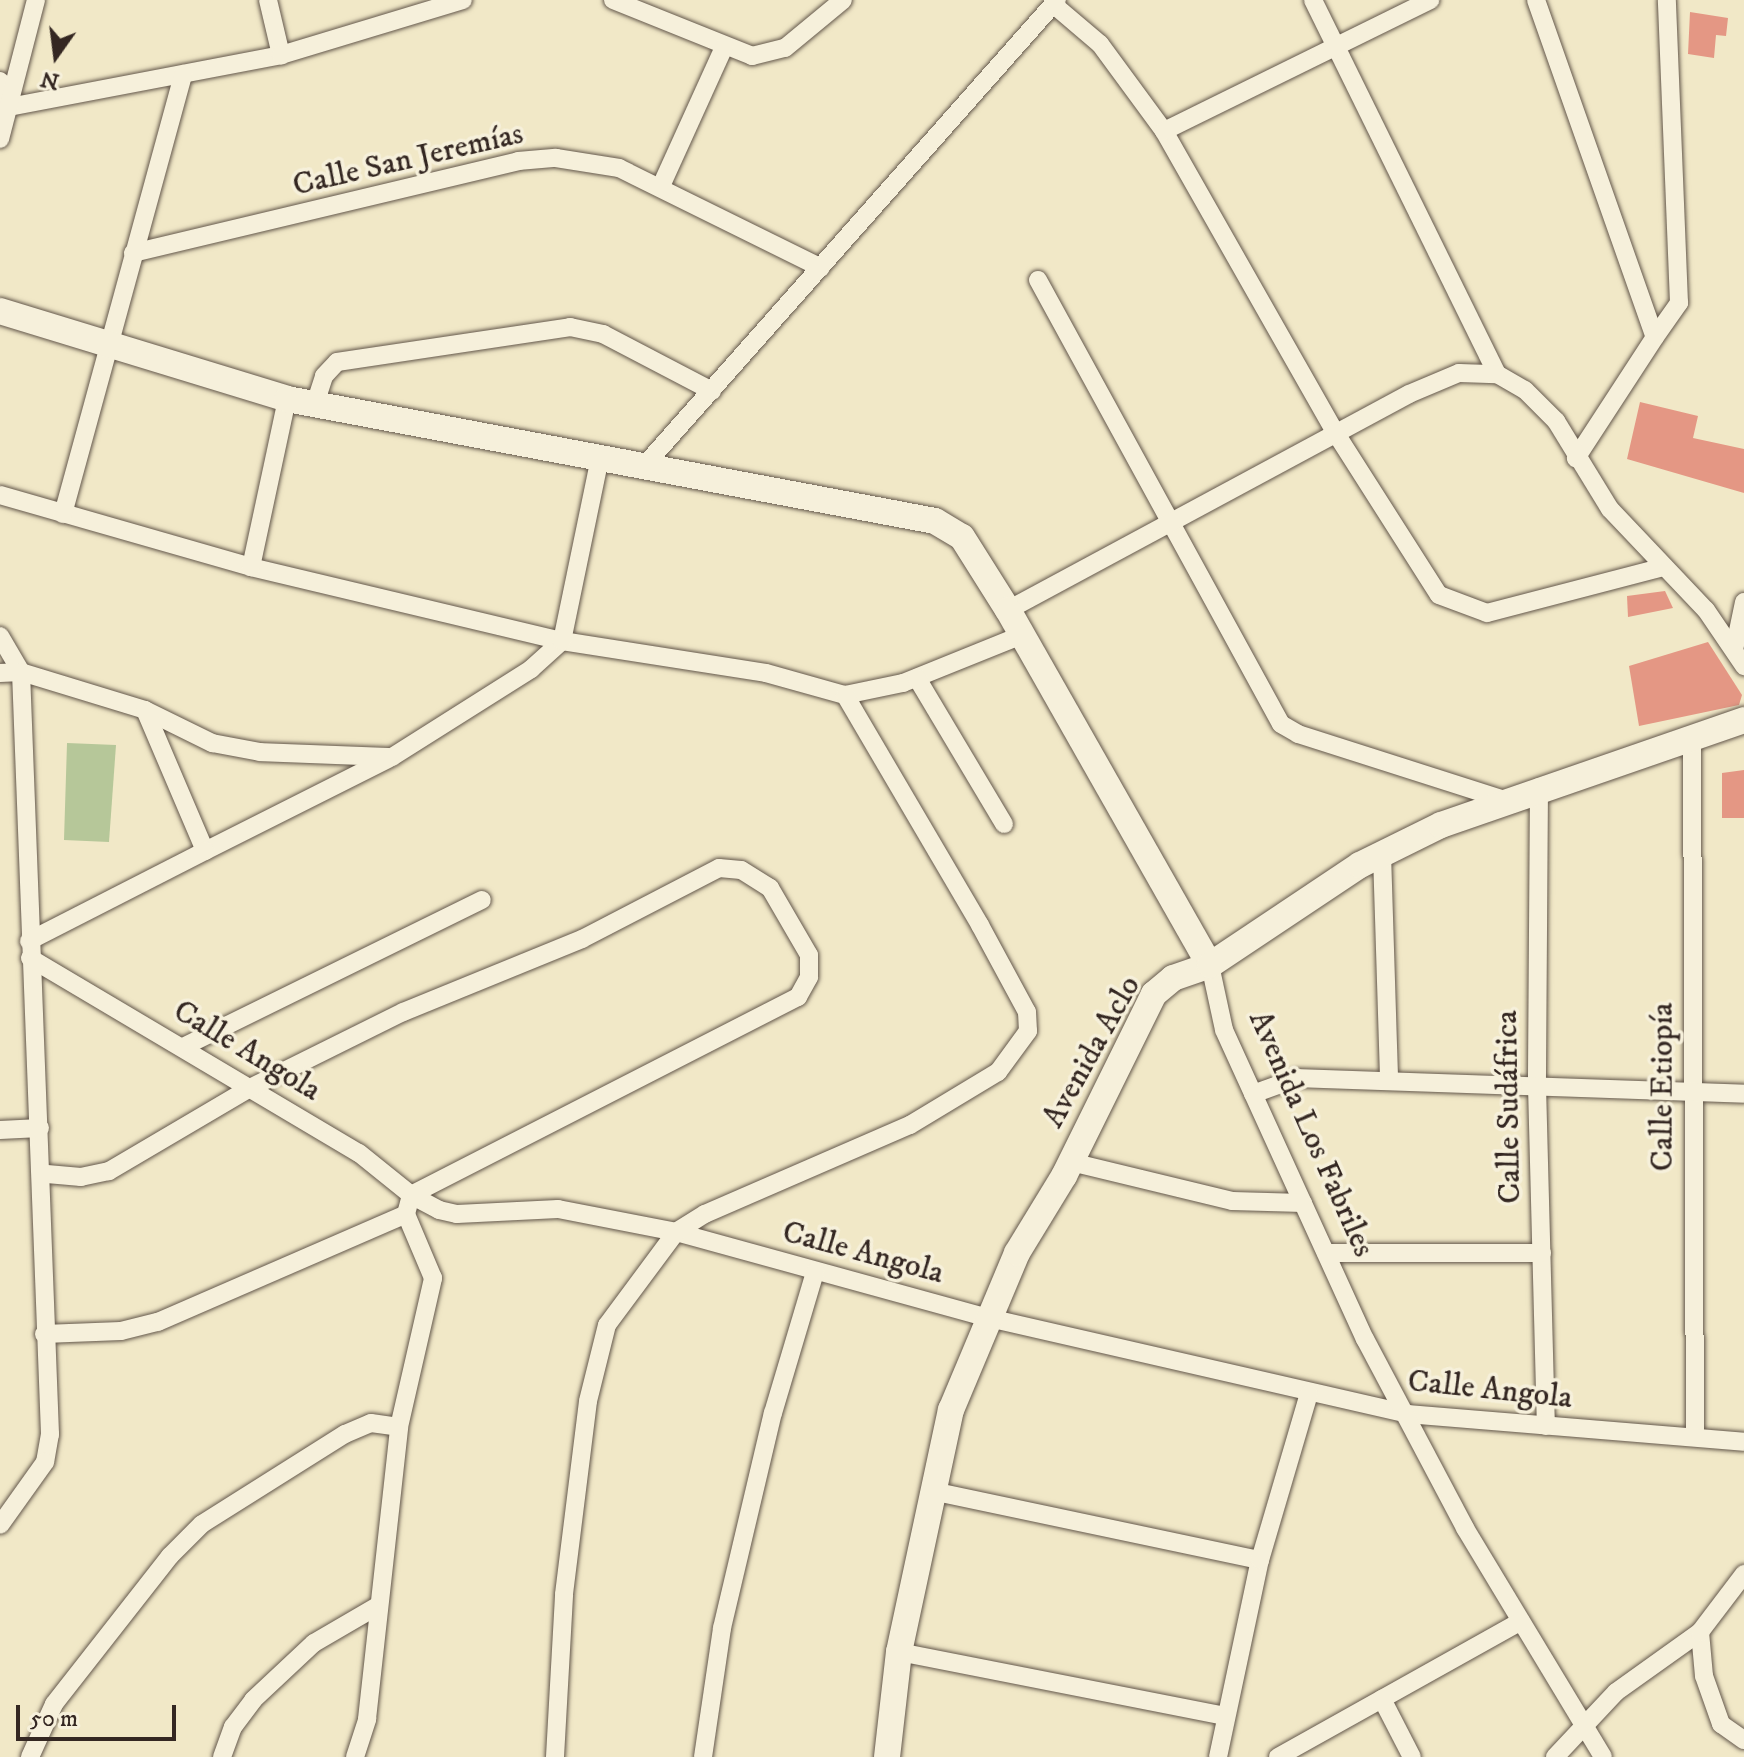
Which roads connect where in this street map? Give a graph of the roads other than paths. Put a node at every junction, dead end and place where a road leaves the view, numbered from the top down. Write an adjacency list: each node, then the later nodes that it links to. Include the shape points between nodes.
1 (36, 0): 16 (street)
2 (268, 0): 13 (street)
3 (463, 0): 13 (street)
4 (613, 0): 11 (street)
5 (843, 0): 11 (street, via 785,48 752,56)
6 (1313, 0): 12 (street)
7 (1430, 0): 12 (street)
8 (1536, 0): 24 (street)
9 (1667, 0): 24 (street, via 1679,303)
10 (1056, 3): 17 (street, via 1100,44); 21 (street)
11 (724, 47): 19 (street)
12 (1335, 49): 17 (street); 25 (street)
13 (281, 55): 14 (street)
14 (183, 74): 16 (street); 20 (street)
15 (0, 81): 16 (street)
16 (9, 107): 18 (street)
17 (1164, 131): 32 (street)
18 (0, 139)
19 (661, 186): 20 (street, Calle San Jeremías, via 619,168 556,158 518,161); 21 (street, Calle San Jeremías)
20 (133, 253): 26 (street)
21 (821, 268): 29 (street)
22 (1038, 280): 38 (street)
23 (0, 311): 26 (street)
24 (1655, 337): 34 (street)
25 (1479, 339): 27 (street, via 1470,366); 28 (street)
26 (109, 344): 30 (street); 37 (street)
27 (1459, 373): 28 (street); 32 (street)
28 (1497, 374): 34 (street, via 1525,390 1556,421)
29 (712, 391): 31 (street, via 603,334 570,327 337,362 324,376); 35 (street)
30 (287, 399): 31 (street); 39 (street)
31 (315, 404): 33 (street)
32 (1335, 432): 38 (street); 40 (street, via 1439,595 1455,605 1487,613)
33 (600, 457): 35 (street); 45 (street)
34 (1576, 458): 40 (street, via 1610,509)
35 (645, 465): 42 (street, Avenida Los Fabriles, via 935,521 962,537)
36 (0, 495): 37 (street)
37 (63, 514): 39 (street)
38 (1170, 522): 42 (street); 57 (street, via 1281,724 1298,734)
39 (251, 567): 45 (street)
40 (1664, 567): 46 (street, via 1706,610)
41 (1744, 602): 46 (street)
42 (1008, 610): 43 (street, Avenida Los Fabriles)
43 (1022, 635): 50 (street); 63 (street, Avenida Los Fabriles)
44 (0, 636): 48 (street)
45 (562, 641): 51 (street, via 766,673); 55 (street, via 531,669)
46 (1734, 650): 47 (street)
47 (1744, 666)
48 (21, 672): 49 (street); 52 (street); 62 (street)
49 (0, 673)
50 (917, 678): 51 (street); 58 (street)
51 (845, 695): 78 (street, via 987,937 1027,1012 1028,1031 998,1072 910,1125 705,1214)
52 (145, 710): 55 (street, via 212,743 260,752); 59 (street)
53 (1744, 720): 54 (street, Avenida Aclo)
54 (1692, 735): 56 (street, Avenida Aclo); 70 (street, Calle Etiopía)
55 (392, 757): 59 (street)
56 (1539, 787): 57 (street, Avenida Aclo); 66 (street, Calle Sudáfrica)
57 (1505, 800): 60 (street, Avenida Aclo)
58 (1004, 824)
59 (205, 851): 62 (street)
60 (1382, 854): 63 (street, Avenida Aclo, via 1261,927); 65 (street)
61 (482, 900): 64 (street)
62 (30, 950): 64 (street, Calle Angola); 71 (street)
63 (1210, 965): 68 (street, Avenida Los Fabriles, via 1224,1030); 73 (street, Avenida Aclo, via 1173,978 1154,994)
64 (183, 1047): 67 (street, Calle Angola)
65 (1389, 1081): 66 (street); 68 (street, via 1297,1078)
66 (1537, 1086): 70 (street); 80 (street, Calle Sudáfrica)
67 (250, 1088): 74 (street, via 109,1171 81,1177); 75 (street, Calle Angola, via 359,1153); 75 (street, via 403,1012 582,939 719,868 741,870 770,888 809,955 809,977 798,997)
68 (1253, 1094): 76 (street, Avenida Los Fabriles)
69 (1744, 1094): 70 (street)
70 (1692, 1095): 88 (street, Calle Etiopía)
71 (40, 1128): 72 (street); 74 (street)
72 (0, 1130)
73 (1071, 1162): 76 (street, via 1232,1201); 82 (street, Avenida Aclo, via 1017,1253)
74 (44, 1174): 83 (street)
75 (411, 1195): 77 (street); 78 (street, Calle Angola, via 457,1214 558,1209)
76 (1303, 1203): 79 (street, Avenida Los Fabriles)
77 (406, 1214): 83 (street, via 158,1322 121,1331); 87 (street, via 433,1278)
78 (676, 1232): 81 (street, Calle Angola); 105 (street, via 607,1325 594,1377 564,1594)
79 (1326, 1253): 80 (street); 85 (street, Avenida Los Fabriles)
80 (1542, 1253): 86 (street, Calle Sudáfrica)
81 (815, 1272): 82 (street, Calle Angola); 106 (street, via 773,1413 722,1628)
82 (989, 1318): 84 (street, Calle Angola); 90 (street, Avenida Aclo, via 951,1410)
83 (44, 1334): 91 (street, via 50,1434 45,1462)
84 (1309, 1394): 85 (street, Calle Angola); 92 (street)
85 (1407, 1414): 86 (street, Calle Angola); 95 (street, Avenida Los Fabriles)
86 (1546, 1426): 88 (street, Calle Angola)
87 (399, 1427): 94 (street); 102 (street, via 371,1423 345,1434 202,1524 170,1556 54,1704)
88 (1695, 1437): 89 (street, Calle Angola)
89 (1744, 1442)
90 (932, 1491): 92 (street); 97 (street, Avenida Aclo)
91 (0, 1525)
92 (1260, 1560): 99 (street)
93 (1744, 1574): 96 (street)
94 (379, 1605): 103 (street, via 314,1643 253,1700 233,1727); 104 (street, via 367,1719)
95 (1521, 1621): 98 (street); 100 (street, Avenida Los Fabriles)
96 (1700, 1632): 100 (street, via 1616,1692); 101 (street, via 1704,1676 1721,1724)
97 (899, 1652): 99 (street); 107 (street, Avenida Aclo)
98 (1382, 1699): 109 (street); 110 (street)
99 (1226, 1716): 108 (street)
100 (1583, 1723): 111 (street); 112 (street, Avenida Los Fabriles)
101 (1744, 1740)
102 (30, 1757)
103 (222, 1757)
104 (355, 1757)
105 (555, 1757)
106 (703, 1757)
107 (887, 1757)
108 (1218, 1757)
109 (1278, 1757)
110 (1412, 1757)
111 (1555, 1757)
112 (1603, 1757)

